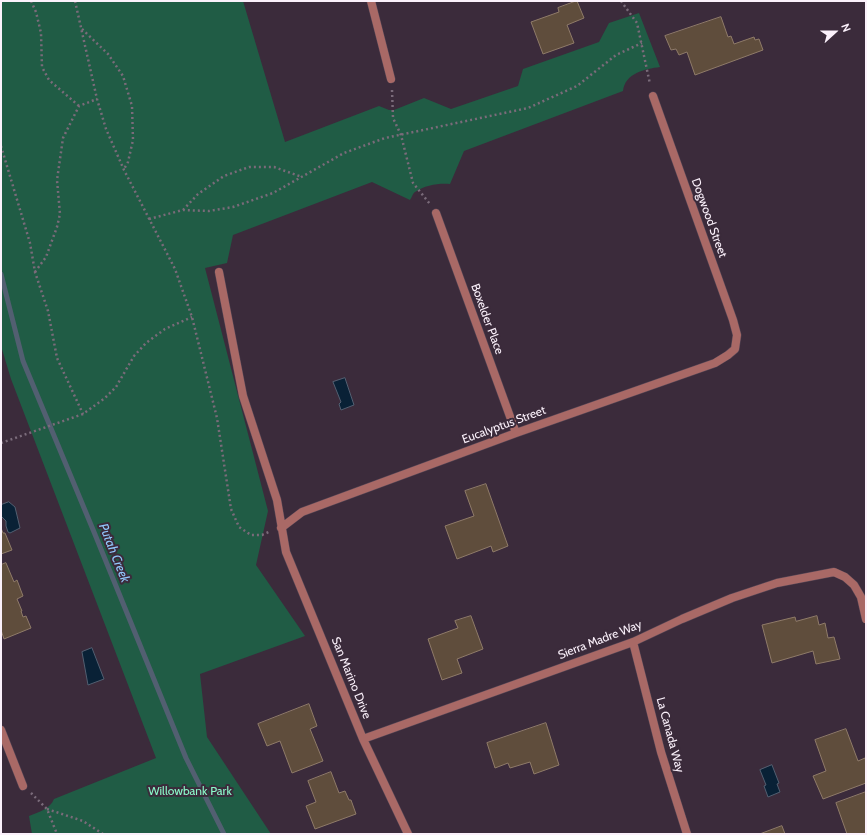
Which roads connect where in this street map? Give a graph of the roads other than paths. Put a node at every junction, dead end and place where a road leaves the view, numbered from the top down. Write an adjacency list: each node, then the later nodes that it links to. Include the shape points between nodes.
1 (371, 1): 2 (street)
2 (392, 79)
3 (653, 96): 6 (street, Dogwood Street, via 733,320 737,335)
4 (436, 213): 7 (street, Boxelder Place)
5 (219, 272): 8 (street, San Marino Drive, via 243,396 277,500)
6 (735, 349): 7 (street, Eucalyptus Street, via 715,363)
7 (516, 433): 8 (street, Eucalyptus Street, via 302,512)
8 (281, 528): 12 (street, San Marino Drive, via 286,552)
9 (866, 619): 10 (street, Sierra Madre Way, via 861,597 854,585 834,572 777,583 718,604)
10 (633, 642): 12 (street, Sierra Madre Way); 15 (street, La Canada Way, via 661,752)
11 (1, 730): 13 (street)
12 (363, 739): 14 (street, San Marino Drive)
13 (23, 786)
14 (408, 834)
15 (687, 834)

